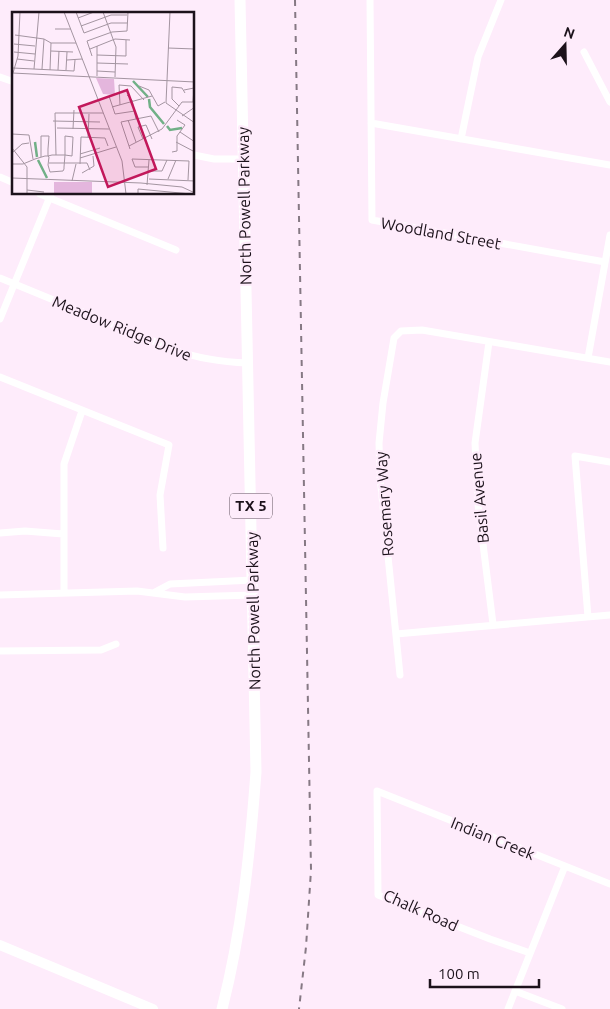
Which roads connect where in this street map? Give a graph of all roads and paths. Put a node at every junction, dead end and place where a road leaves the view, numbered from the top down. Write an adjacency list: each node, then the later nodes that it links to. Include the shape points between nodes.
1 (240, 0): 11 (main road, North Powell Parkway / TX 5)
2 (370, 0): 8 (street)
3 (501, 0): 9 (street, via 478,57)
4 (584, 52): 7 (street)
5 (0, 77): 6 (street)
6 (12, 81)
7 (610, 102)
8 (371, 123): 9 (street); 18 (street, Woodland Street, via 372,220)
9 (461, 139): 12 (street)
10 (195, 155): 11 (street)
11 (244, 159): 25 (main road, North Powell Parkway / TX 5)
12 (610, 164)
13 (0, 177): 14 (street)
14 (12, 182)
15 (50, 196): 17 (street); 20 (street)
16 (610, 235): 18 (street)
17 (176, 250)
18 (605, 262): 23 (street)
19 (0, 278): 20 (street, Meadow Ridge Drive)
20 (15, 284): 21 (street); 25 (street, Meadow Ridge Drive, via 198,358)
21 (0, 319)
22 (489, 342): 23 (street); 39 (street, Basil Avenue, via 475,443 477,489); 40 (street, Rosemary Way, via 406,330 397,334 393,343 382,403 379,443)
23 (588, 358): 24 (street)
24 (610, 362)
25 (248, 363): 32 (main road, North Powell Parkway / TX 5)
26 (0, 377): 27 (street)
27 (82, 411): 30 (street, via 64,464); 31 (street, via 169,445 160,495)
28 (610, 462): 38 (street, via 575,456)
29 (0, 533): 30 (street)
30 (63, 534): 33 (street)
31 (163, 548)
32 (253, 580): 34 (street, via 170,584); 36 (main road, North Powell Parkway / TX 5)
33 (64, 592): 34 (street); 35 (street)
34 (154, 593): 36 (street, via 185,597)
35 (0, 594)
36 (253, 595): 51 (main road, North Powell Parkway / TX 5, via 256,772 252,832 236,942)
37 (610, 614): 38 (street)
38 (588, 617): 39 (street)
39 (493, 624): 40 (street)
40 (396, 634): 43 (street, Rosemary Way)
41 (116, 644): 42 (street, via 101,650)
42 (0, 651)
43 (400, 675)
44 (377, 791): 45 (street, Indian Creek); 48 (street, Chalk Road, via 378,894 490,940)
45 (565, 866): 46 (street, Indian Creek); 48 (street)
46 (610, 884)
47 (0, 945): 50 (street)
48 (530, 952): 49 (street)
49 (516, 991): 52 (street); 53 (street)
50 (153, 1009)
51 (222, 1009)
52 (508, 1009)
53 (562, 1009)

